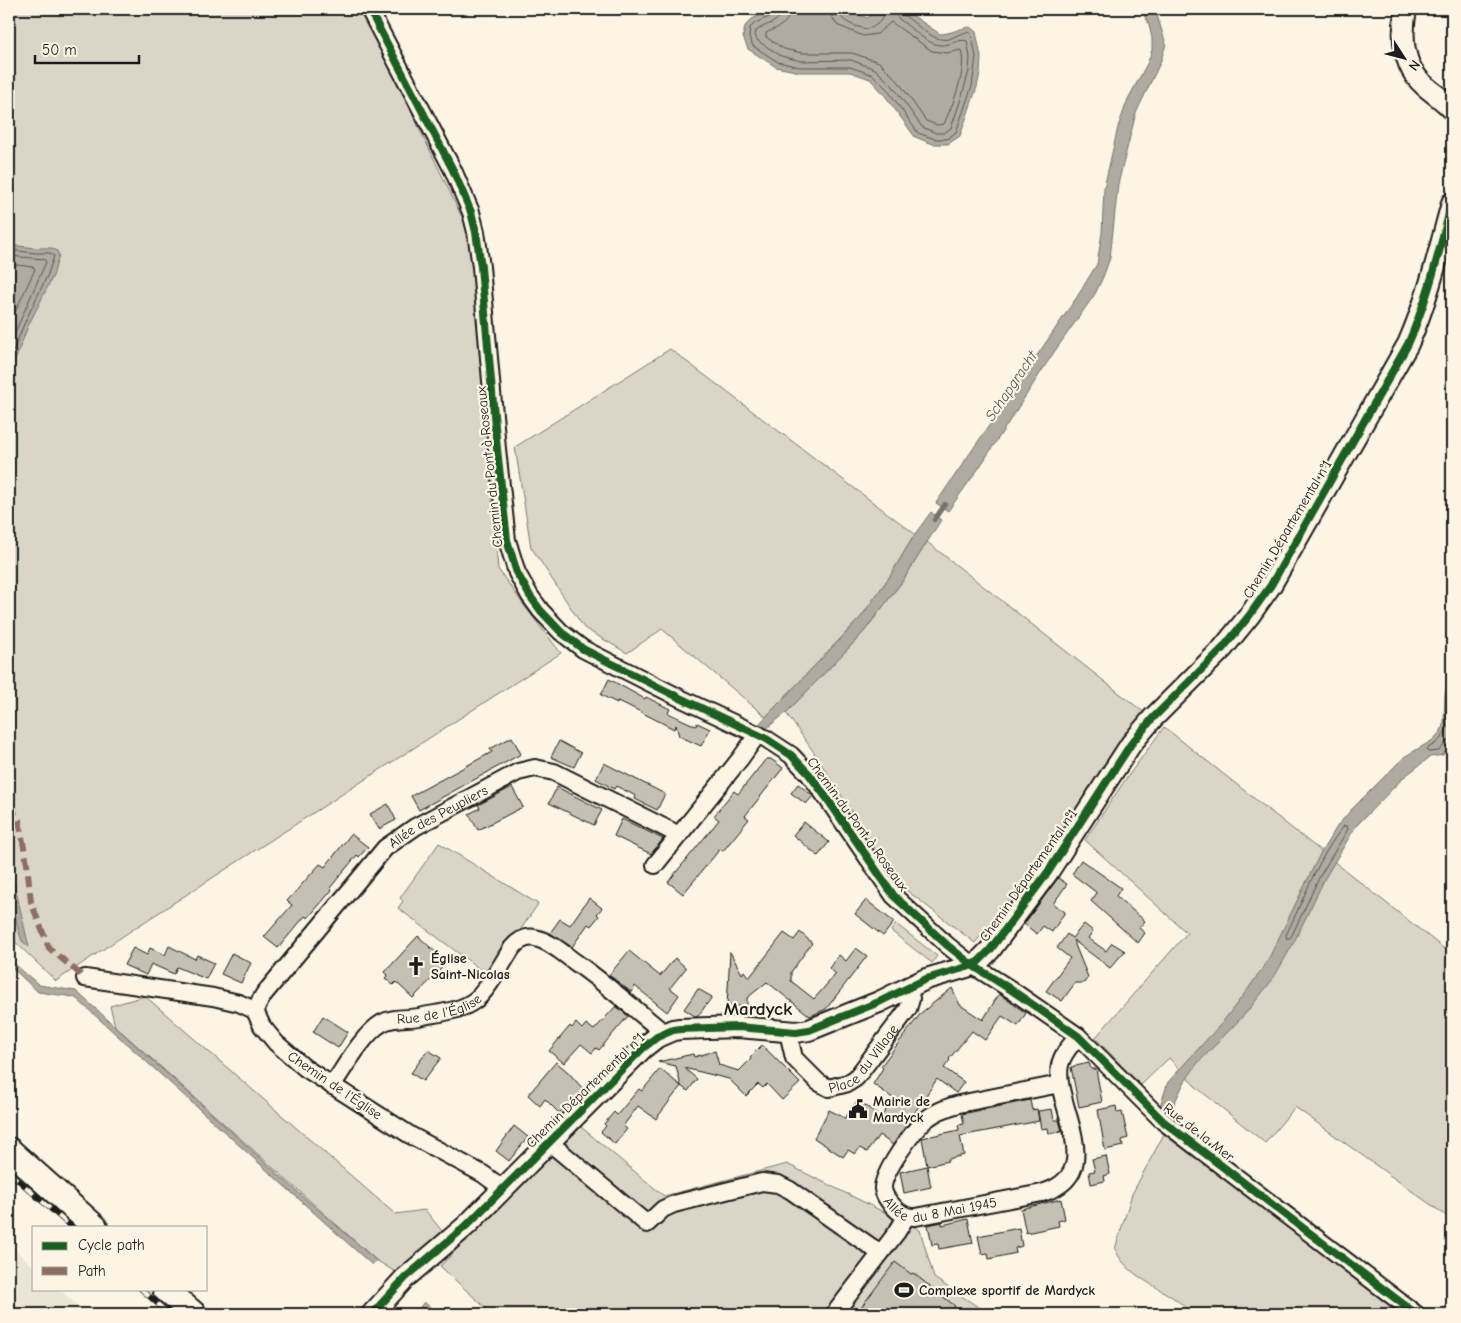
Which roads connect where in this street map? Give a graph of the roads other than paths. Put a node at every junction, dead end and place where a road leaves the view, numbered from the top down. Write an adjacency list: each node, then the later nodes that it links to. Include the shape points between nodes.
1 (370, 9): 5 (street, Chemin du Pont à Roseaux, via 453,170 474,222 504,519 512,558 521,580 548,619 583,649)
2 (1406, 9): 3 (street, via 1404,46 1410,68)
3 (1452, 109)
4 (1452, 203): 8 (street, Chemin Départemental n°1, via 1430,282 1408,344 1271,585 1223,648 1131,744 1048,872 990,950)
5 (758, 734): 6 (street); 8 (street, Chemin du Pont à Roseaux, via 803,767 894,896)
6 (679, 835): 7 (street); 11 (street, Allée des Peupliers, via 554,772 535,768 518,772 415,827 385,848 264,994)
7 (655, 865)
8 (972, 965): 10 (street, Chemin Départemental n°1); 14 (street, Rue de la Mer)
9 (85, 978): 11 (street, via 213,997)
10 (909, 986): 12 (street, Chemin Départemental n°1, via 810,1030); 12 (street, Place du Village, via 911,999 908,1009 856,1078 848,1083 829,1088 818,1082 794,1058)
11 (256, 1010): 16 (street, Chemin de l'Église, via 262,1026 290,1056)
12 (788, 1032): 13 (street, Chemin Départemental n°1, via 726,1027 680,1029)
13 (664, 1034): 16 (street, Rue de l'Église, via 580,966 536,938 526,938 516,943 475,1001 460,1008 383,1022 368,1035); 17 (street, Chemin Départemental n°1, via 644,1048)
14 (1078, 1036): 15 (street, Allée du 8 Mai 1945, via 1062,1058); 27 (street, Rue de la Mer, via 1164,1122)
15 (1060, 1084): 20 (street, Allée du 8 Mai 1945, via 952,1106 925,1120 892,1165 884,1184 888,1200); 20 (street, Allée du 8 Mai 1945, via 1075,1149 1071,1170 1059,1185 1033,1195 922,1217)
16 (332, 1086): 19 (street, Chemin de l'Église)
17 (549, 1142): 19 (street, Chemin Départemental n°1); 22 (street, via 647,1224 663,1209 674,1204 746,1185 773,1183 790,1190)
18 (9, 1150): 21 (main road)
19 (502, 1188): 25 (street, Chemin Départemental n°1, via 467,1225 405,1278)
20 (906, 1216): 22 (street)
21 (94, 1226)
22 (880, 1253): 26 (street)
23 (167, 1290): 24 (main road)
24 (194, 1314)
25 (372, 1314)
26 (834, 1314)
27 (1416, 1314)

